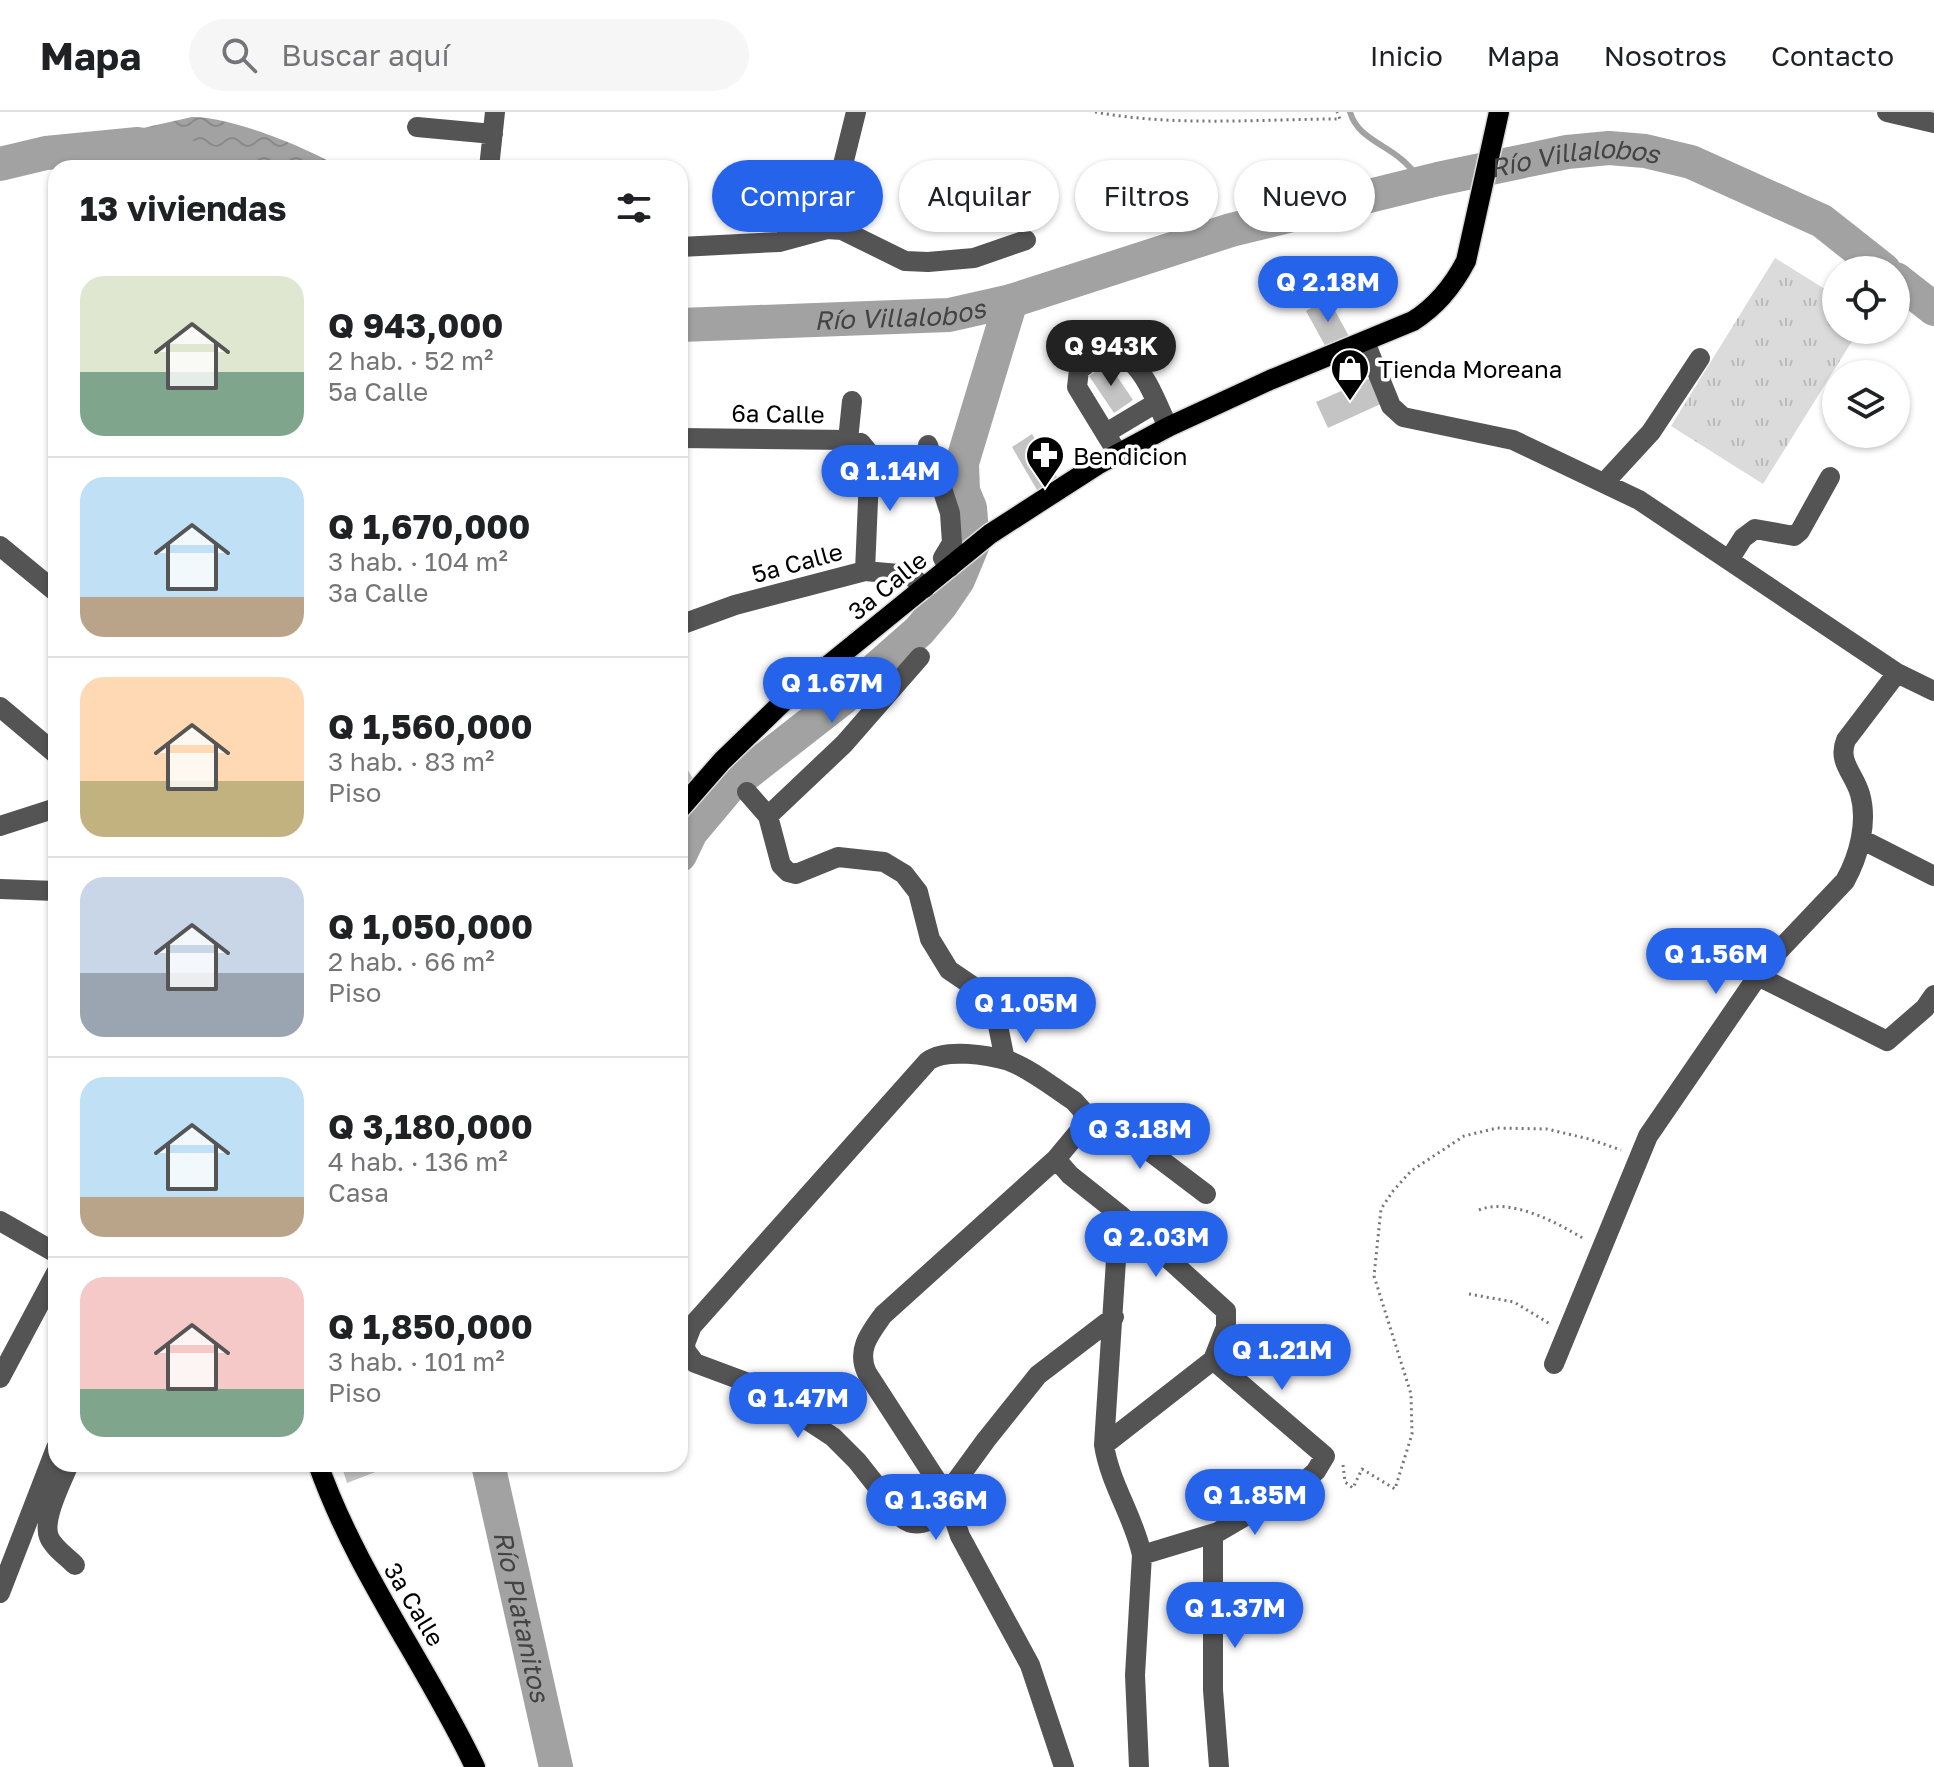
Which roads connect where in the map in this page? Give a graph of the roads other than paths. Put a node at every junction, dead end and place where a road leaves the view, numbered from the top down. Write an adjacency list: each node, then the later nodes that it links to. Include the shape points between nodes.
1 (495, 112): 7 (street)
2 (856, 112): 9 (street)
3 (1499, 112): 14 (main road, via 1471,243 1458,276 1431,310)
4 (1887, 112): 5 (street)
5 (1934, 123)
6 (417, 127): 7 (street)
7 (493, 134): 8 (street)
8 (490, 160)
9 (844, 160)
10 (816, 232): 13 (street, via 779,242)
11 (846, 232): 12 (street, via 905,261 974,258)
12 (1026, 240)
13 (688, 247)
14 (1365, 342): 18 (main road); 25 (street, via 1391,406 1403,417 1513,440)
15 (1700, 358): 25 (street, via 1651,432)
16 (852, 401): 21 (street)
17 (1156, 403): 18 (street); 19 (street); 19 (street, via 1122,355 1092,359 1079,370 1077,387)
18 (1168, 427): 23 (main road)
19 (1106, 433): 23 (street)
20 (688, 438): 21 (street, 6a Calle)
21 (848, 440): 29 (street, 6a Calle, via 861,443 870,454)
22 (928, 445): 28 (street, via 950,513 952,543 943,558)
23 (1118, 454): 28 (main road, via 990,534)
24 (1830, 477): 27 (street, via 1794,536 1755,529)
25 (1604, 483): 27 (street)
26 (0, 546): 30 (street)
27 (1729, 560): 34 (street)
28 (952, 566): 31 (main road, 3a Calle)
29 (865, 571): 31 (street, 5a Calle, via 910,575); 32 (street, 5a Calle)
30 (48, 585)
31 (925, 588): 39 (main road, 3a Calle, via 783,702)
32 (688, 622)
33 (920, 657): 41 (street, via 844,744)
34 (1897, 673): 35 (street); 43 (street, via 1842,751 1861,796)
35 (1934, 691)
36 (0, 707): 37 (street)
37 (48, 747)
38 (747, 792): 41 (street)
39 (688, 800)
40 (48, 811): 42 (street)
41 (768, 816): 49 (street, via 781,865 788,872 796,874 838,857 884,862 904,874 918,892 930,939 949,970 994,1006)
42 (0, 826)
43 (1861, 839): 44 (street); 47 (street, via 1845,881)
44 (1934, 876)
45 (0, 889): 46 (street)
46 (48, 891)
47 (1758, 976): 48 (street, via 1887,1041); 61 (street, via 1648,1136)
48 (1934, 995)
49 (1005, 1060): 50 (street, via 1074,1101); 58 (street, via 951,1053 928,1061)
50 (1084, 1118): 51 (street); 52 (street, via 1107,1119)
51 (1056, 1159): 53 (street); 67 (street, via 883,1315 865,1343 862,1359 867,1373)
52 (1206, 1194)
53 (1119, 1214): 57 (street); 60 (street, via 1226,1311 1226,1327)
54 (0, 1221): 55 (street)
55 (48, 1248)
56 (48, 1288): 62 (street)
57 (1114, 1317): 63 (street); 67 (street, via 1038,1375 986,1440)
58 (688, 1336)
59 (688, 1354): 67 (street, via 695,1363 754,1385 833,1437 910,1524 921,1524)
60 (1213, 1360): 63 (street); 68 (street, via 1325,1456 1304,1482)
61 (1554, 1364)
62 (0, 1378)
63 (1104, 1445): 69 (street)
64 (48, 1469): 71 (street)
65 (66, 1472): 70 (street, via 48,1529 49,1539)
66 (321, 1472): 72 (main road, 3a Calle, via 362,1565)
67 (948, 1503): 73 (street, via 960,1536 1030,1665)
68 (1213, 1534): 69 (street); 75 (street, via 1213,1690)
69 (1142, 1555): 74 (street, via 1135,1675)
70 (75, 1565)
71 (0, 1593)
72 (475, 1767)
73 (1064, 1767)
74 (1139, 1767)
75 (1219, 1767)

